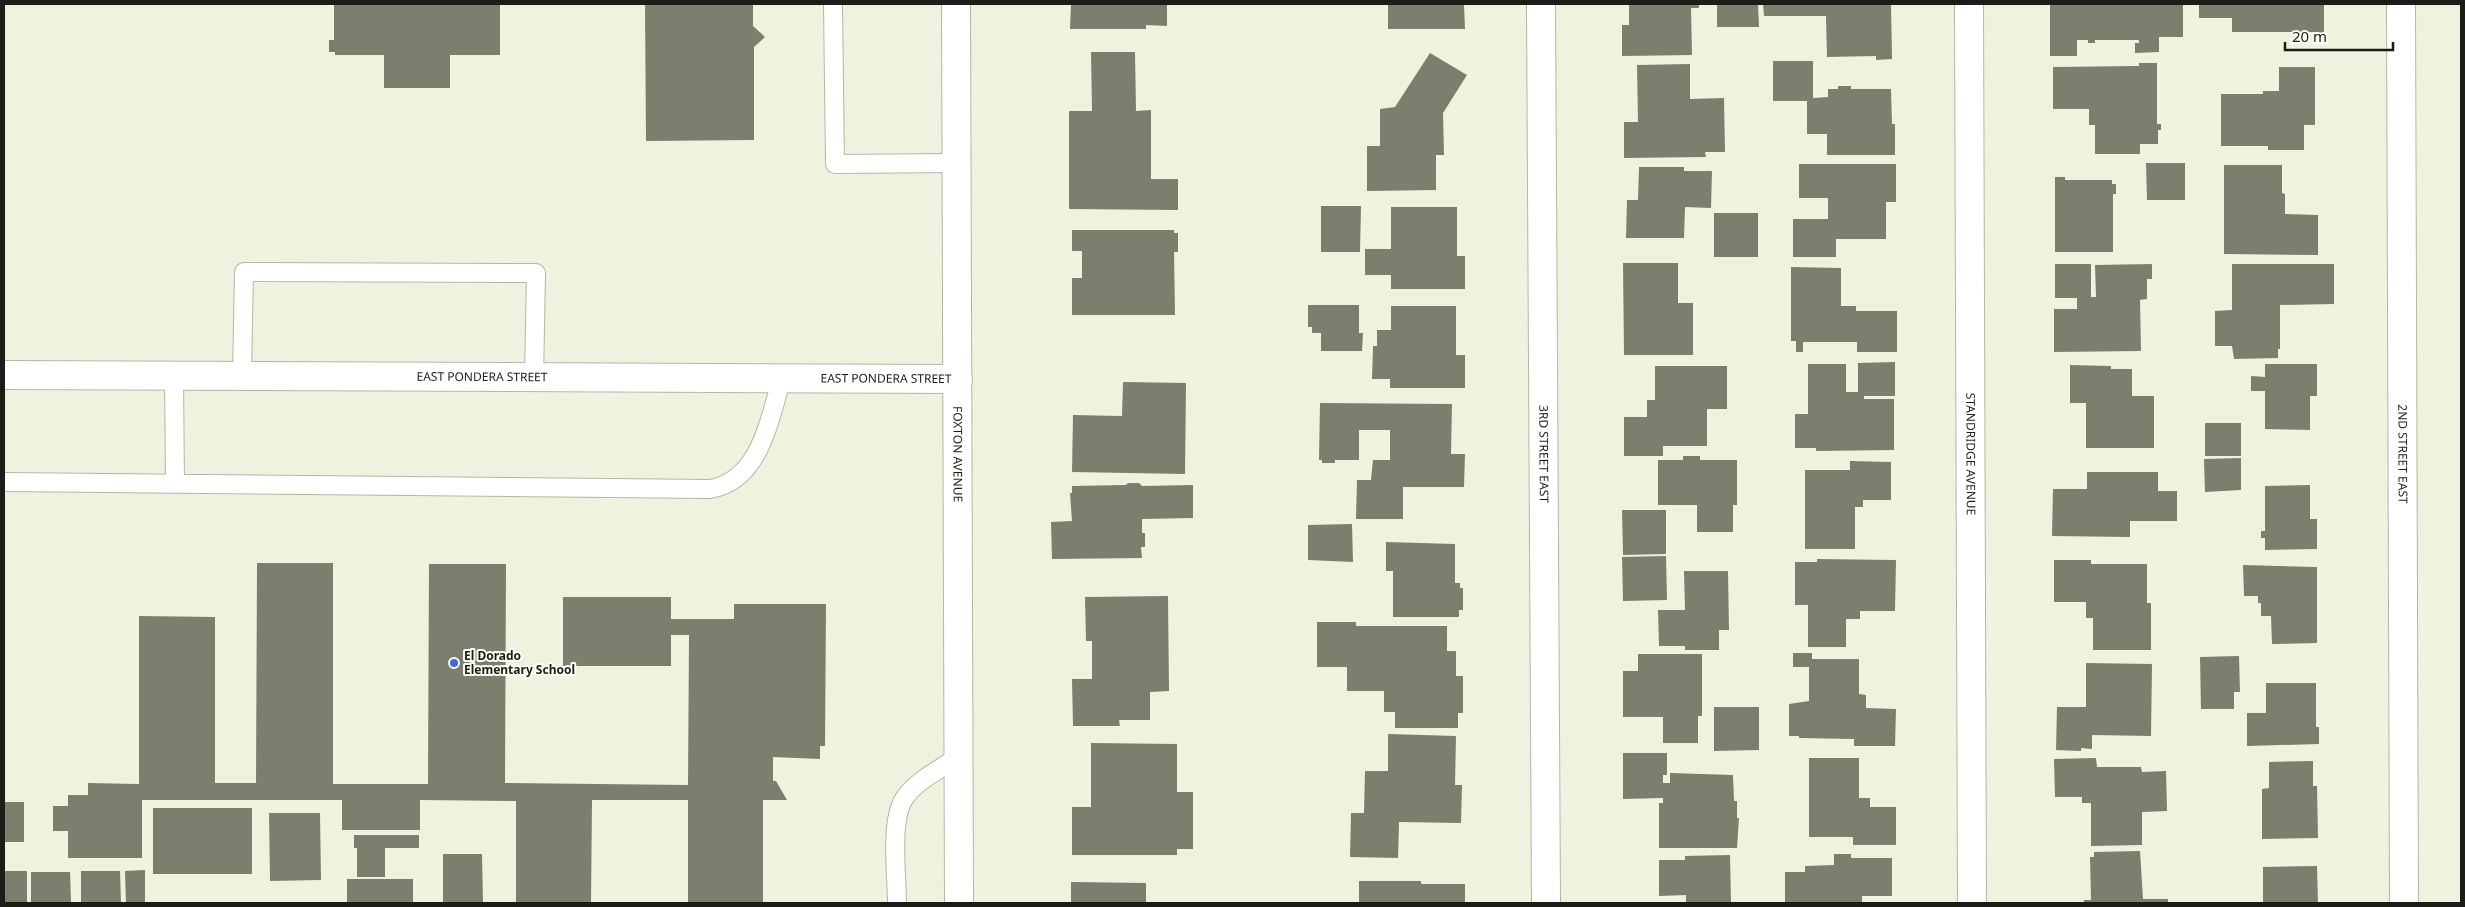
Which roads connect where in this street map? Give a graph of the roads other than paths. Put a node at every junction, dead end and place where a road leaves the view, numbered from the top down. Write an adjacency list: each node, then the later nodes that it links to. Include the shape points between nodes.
1 (833, 4): 6 (lane, via 835,164)
2 (956, 4): 6 (street, FOXTON AVENUE)
3 (1541, 4): 18 (street, 3RD STREET EAST)
4 (1969, 4): 19 (street, STANDRIDGE AVENUE)
5 (2401, 4): 20 (street, 2ND STREET EAST)
6 (957, 163): 12 (street, FOXTON AVENUE)
7 (4, 375): 8 (street, EAST PONDERA STREET)
8 (174, 376): 9 (street, EAST PONDERA STREET); 14 (lane)
9 (242, 376): 10 (street, EAST PONDERA STREET); 10 (lane, via 244,272 536,273)
10 (534, 378): 11 (street, EAST PONDERA STREET)
11 (782, 378): 12 (street, EAST PONDERA STREET); 14 (lane, via 759,451 741,474 721,487)
12 (958, 379): 15 (street, FOXTON AVENUE)
13 (4, 482): 14 (lane)
14 (175, 484)
15 (959, 756): 16 (lane, via 914,786 904,798 898,815); 17 (street, FOXTON AVENUE)
16 (897, 903)
17 (959, 903)
18 (1546, 903)
19 (1972, 903)
20 (2404, 903)

